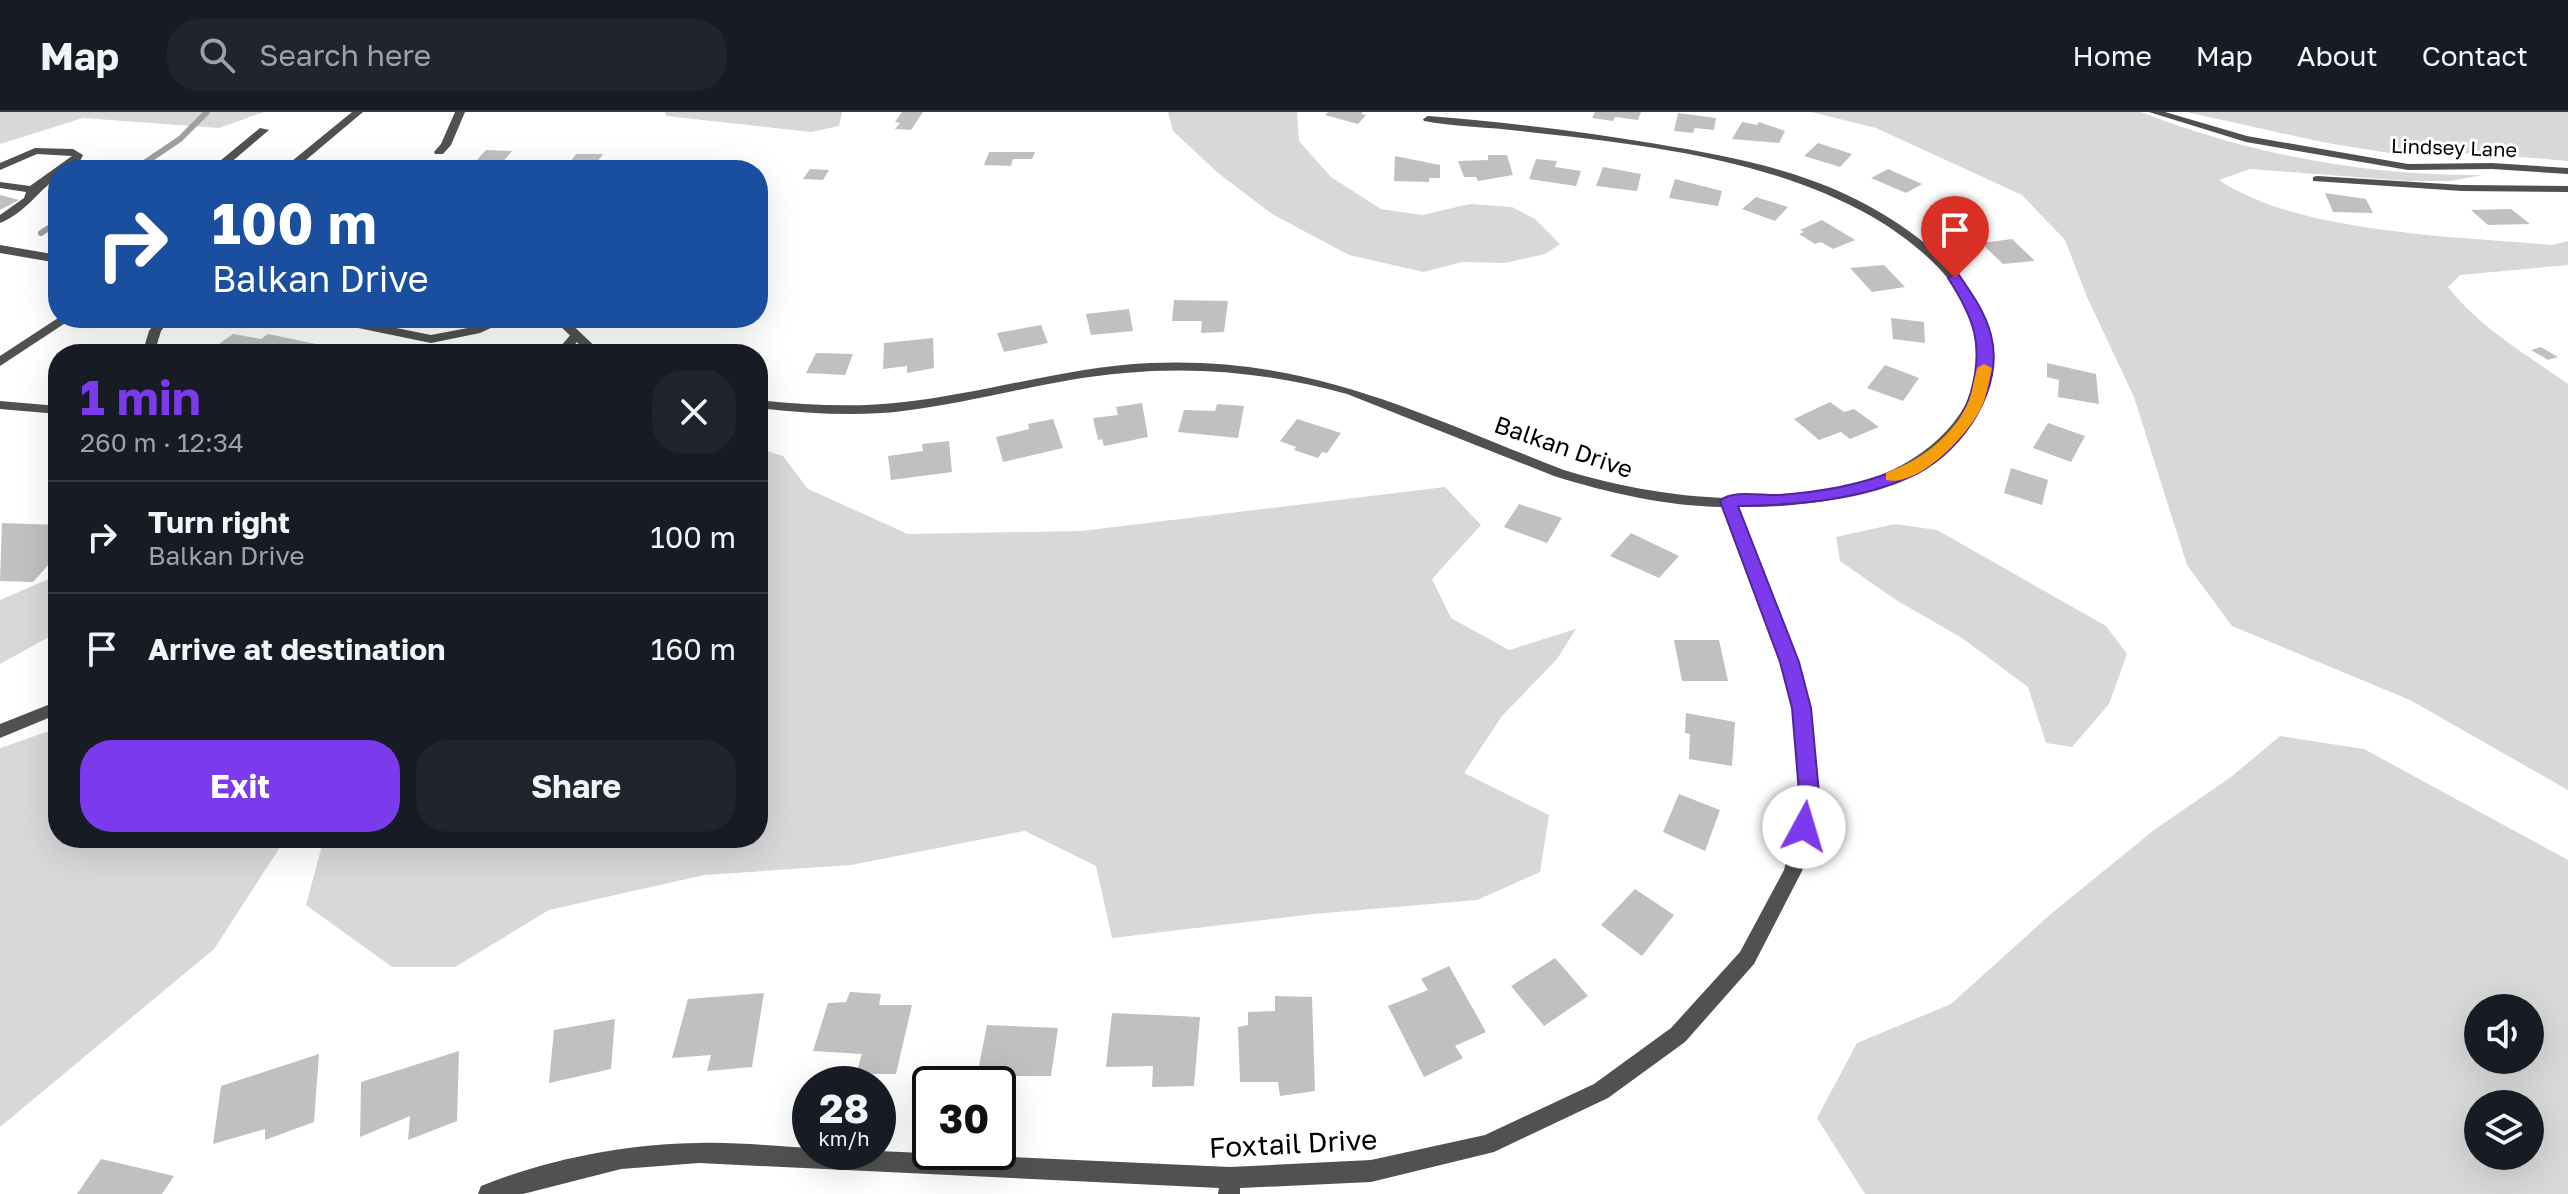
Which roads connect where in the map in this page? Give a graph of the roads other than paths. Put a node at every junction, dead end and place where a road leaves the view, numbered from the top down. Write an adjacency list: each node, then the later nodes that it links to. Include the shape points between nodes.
1 (358, 112): 9 (street)
2 (460, 112): 6 (street)
3 (2154, 112): 11 (street, Lindsey Lane, via 2246,139 2408,167)
4 (1428, 119): 31 (street, Balkan Drive, via 1542,128 1749,163 1843,196 1883,217 1955,278 1973,306 1984,338 1984,370 1975,405 1948,443 1914,469 1860,488 1780,500)
5 (264, 130): 8 (street)
6 (439, 152)
7 (76, 160): 10 (street, via 78,155 35,151)
8 (227, 160)
9 (299, 160)
10 (0, 167)
11 (2568, 171)
12 (48, 179): 16 (street)
13 (2317, 179): 15 (street)
14 (0, 185): 16 (street)
15 (2568, 189)
16 (32, 190): 17 (street, via 29,200)
17 (0, 220)
18 (0, 249): 19 (street)
19 (48, 257)
20 (52, 328): 27 (street)
21 (378, 328): 22 (street, via 431,339)
22 (481, 328)
23 (568, 328): 24 (street)
24 (576, 336): 25 (street); 26 (street)
25 (569, 344)
26 (585, 344)
27 (0, 362)
28 (0, 405): 30 (street)
29 (768, 405): 31 (street, Balkan Drive, via 878,409 1124,368 1218,366 1333,385 1622,492)
30 (48, 409)
31 (1728, 501): 34 (street, Foxtail Drive, via 1802,708 1810,804 1793,871 1747,958 1678,1035 1614,1082 1487,1145 1371,1171)
32 (48, 711): 33 (street)
33 (0, 731)
34 (1230, 1186): 35 (street, Foxtail Drive, via 699,1153 621,1159)
35 (489, 1194)

